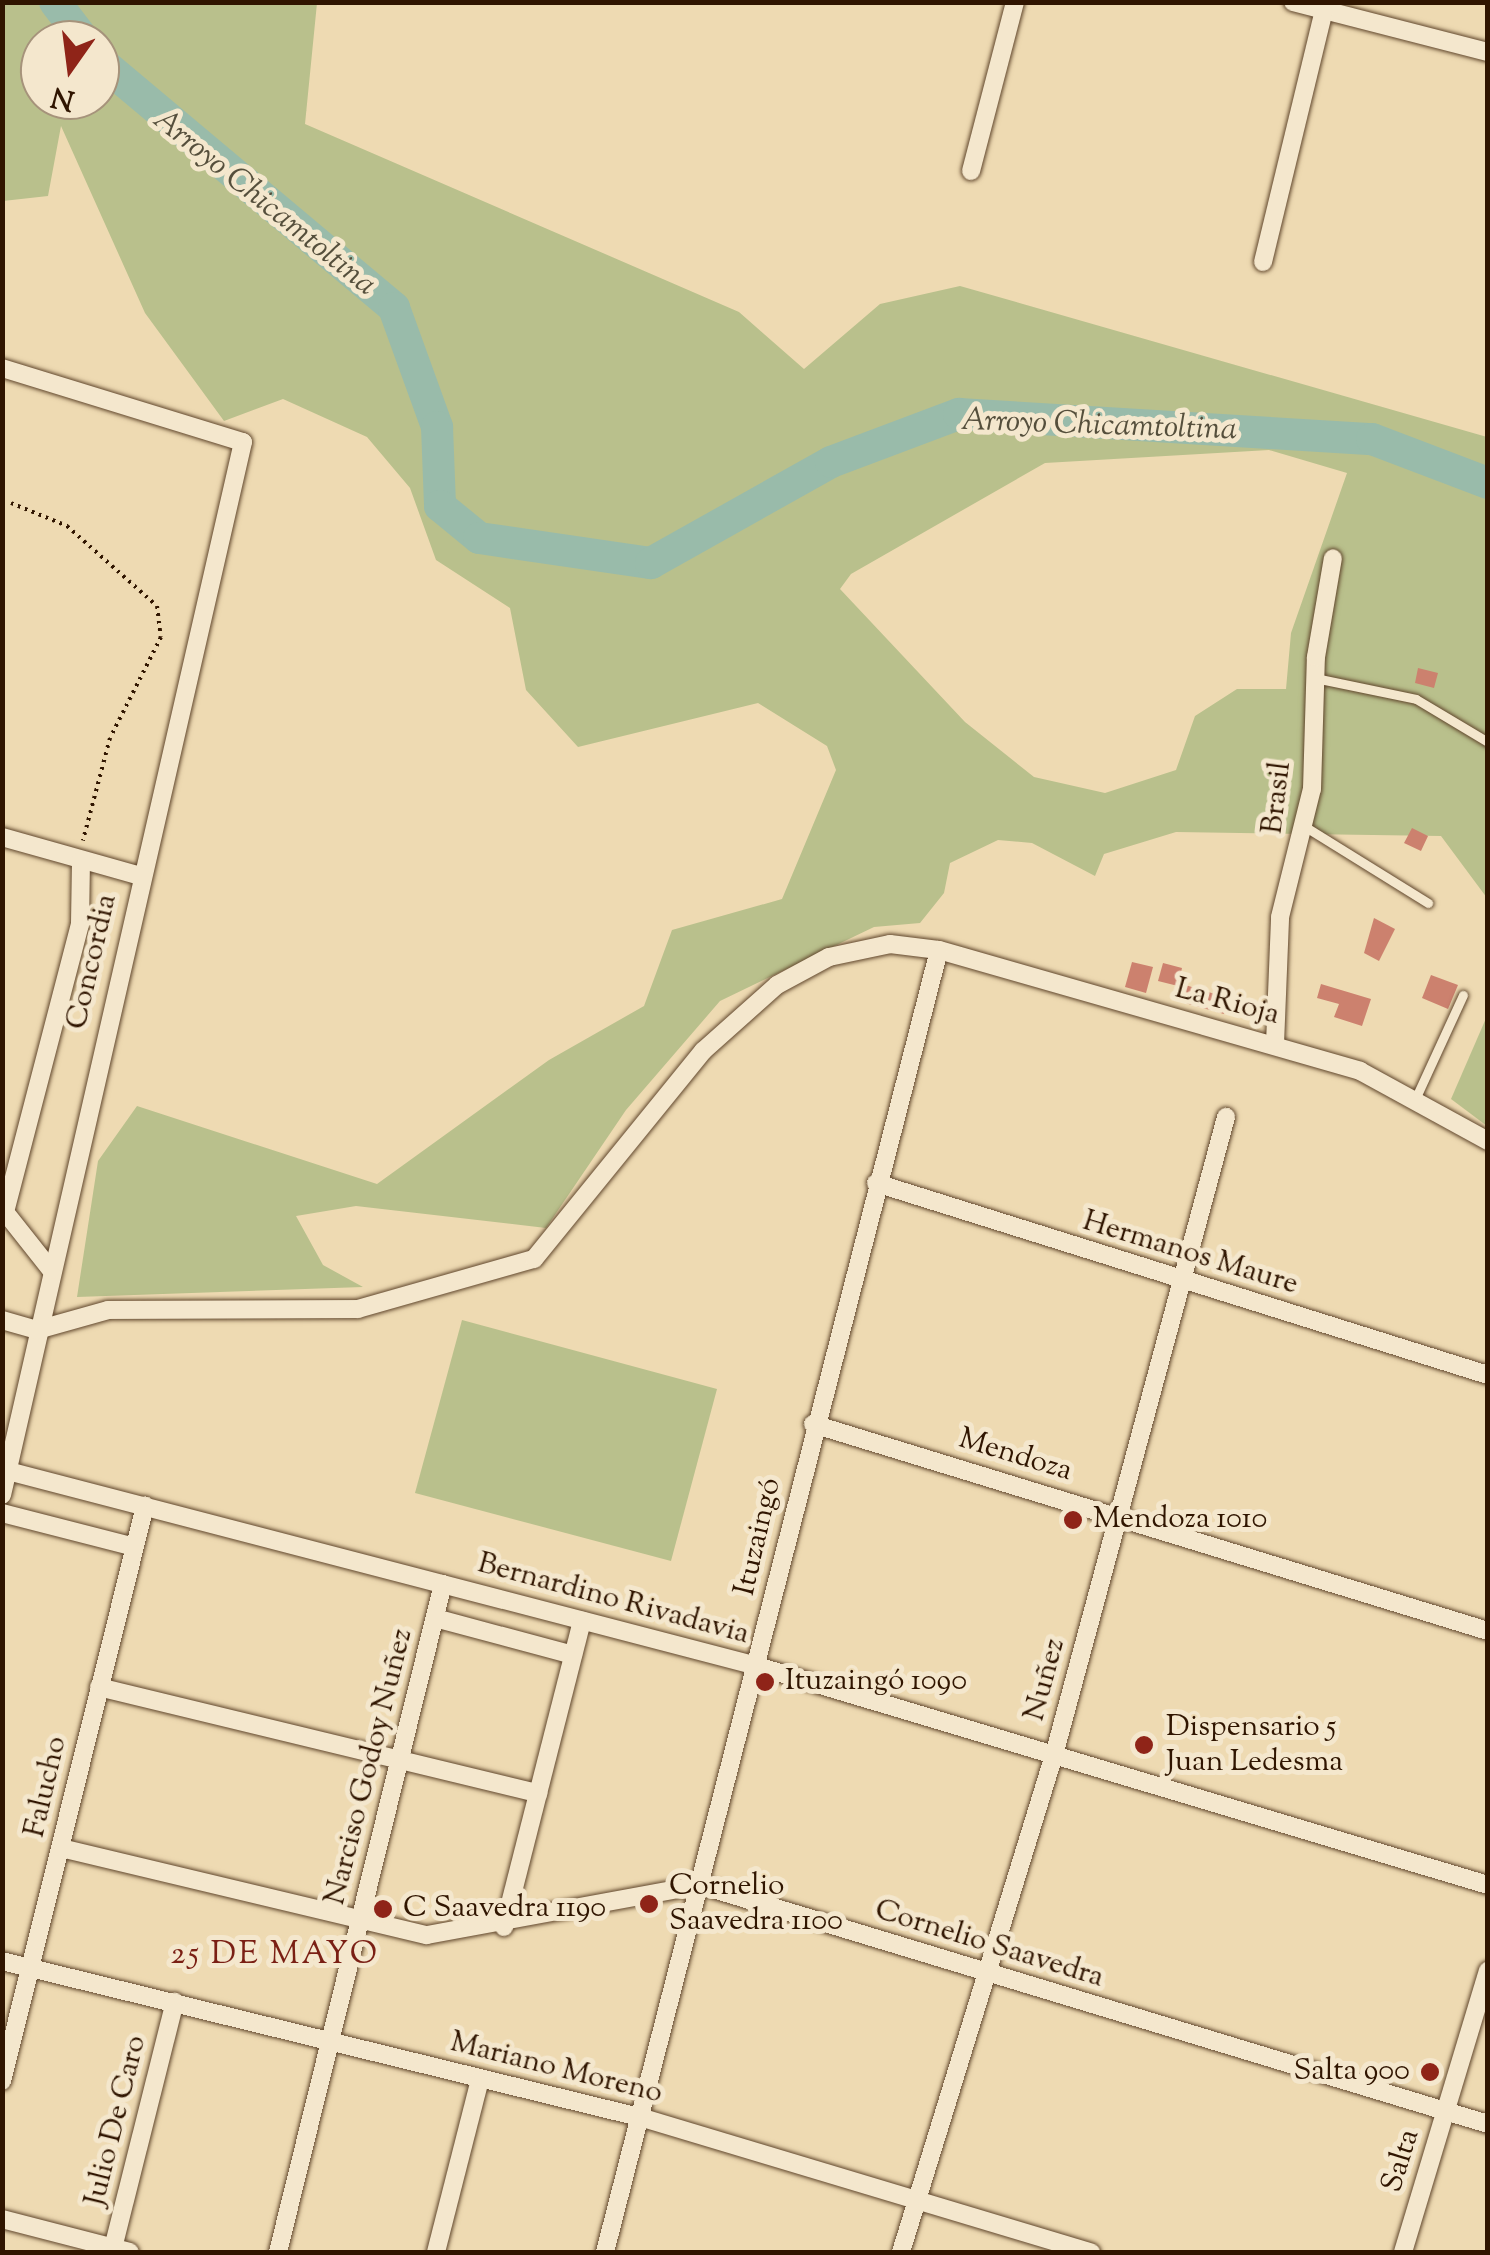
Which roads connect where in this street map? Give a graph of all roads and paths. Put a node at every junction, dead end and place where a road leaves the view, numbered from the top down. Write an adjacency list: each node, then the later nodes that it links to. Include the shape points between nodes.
1 (1016, 2): 5 (street)
2 (1293, 2): 3 (street)
3 (1325, 6): 4 (street); 6 (street)
4 (1488, 52)
5 (972, 171)
6 (1263, 262)
7 (2, 368): 15 (street, Concordia, via 242,442)
8 (11, 503): 14 (path, via 67,526 157,606 161,637 110,738)
9 (1333, 558): 10 (street, Brasil)
10 (1314, 678): 11 (lane, via 1416,699); 12 (street, Brasil)
11 (1488, 742)
12 (1304, 826): 16 (lane); 19 (street, Brasil, via 1280,916)
13 (2, 837): 14 (street)
14 (81, 860): 15 (street); 24 (street, via 80,924 5,1212)
15 (141, 876): 24 (street, Concordia)
16 (1428, 903)
17 (939, 950): 19 (street, La Rioja); 23 (street, Ituzaingó); 27 (street, La Rioja, via 890,944 829,957 777,986 703,1050 534,1259 358,1309 108,1310)
18 (1463, 995): 20 (lane)
19 (1275, 1044): 20 (street, La Rioja)
20 (1417, 1096): 22 (street, La Rioja)
21 (1226, 1118): 25 (street, Nuñez)
22 (1488, 1141)
23 (876, 1182): 25 (street, Hermanos Maure); 29 (street, Ituzaingó)
24 (51, 1270): 27 (street, Concordia)
25 (1180, 1281): 28 (street, Hermanos Maure); 34 (street, Nuñez)
26 (2, 1320): 27 (street)
27 (37, 1330): 30 (street, Concordia)
28 (1488, 1375)
29 (813, 1424): 34 (street, Mendoza); 41 (street, Ituzaingó)
30 (8, 1471): 31 (street, Concordia); 32 (street, Bernardino Rivadavia)
31 (2, 1495)
32 (144, 1506): 35 (street, Falucho); 36 (street, Bernardino Rivadavia)
33 (2, 1513): 35 (street)
34 (1120, 1517): 39 (street, Mendoza); 43 (street, Nuñez)
35 (134, 1547): 42 (street, Falucho)
36 (443, 1584): 37 (street, Narciso Godoy Nuñez); 38 (street, Bernardino Rivadavia)
37 (434, 1618): 40 (street); 44 (street, Narciso Godoy Nuñez)
38 (582, 1621): 40 (street); 41 (street, Bernardino Rivadavia)
39 (1488, 1631)
40 (574, 1655): 45 (street)
41 (757, 1666): 43 (street, Bernardino Rivadavia); 47 (street, Ituzaingó)
42 (100, 1688): 44 (street); 46 (street, Falucho)
43 (1054, 1756): 48 (street, Bernardino Rivadavia); 54 (street, Nuñez)
44 (400, 1760): 45 (street); 49 (street, Narciso Godoy Nuñez)
45 (538, 1793): 50 (street)
46 (61, 1848): 49 (street); 52 (street, Falucho)
47 (700, 1884): 50 (street); 54 (street, Cornelio Saavedra); 60 (street, Ituzaingó)
48 (1488, 1884)
49 (360, 1923): 50 (street, via 427,1934); 56 (street, Narciso Godoy Nuñez)
50 (504, 1928)
51 (2, 1961): 52 (street, Mariano Moreno)
52 (31, 1968): 55 (street, Mariano Moreno); 58 (street, Falucho)
53 (1488, 1970): 59 (street, Salta)
54 (984, 1974): 59 (street, Cornelio Saavedra); 62 (street, Nuñez)
55 (175, 2002): 56 (street, Mariano Moreno); 64 (street, Julio De Caro)
56 (332, 2042): 57 (street, Mariano Moreno); 65 (street, Narciso Godoy Nuñez)
57 (480, 2078): 60 (street, Mariano Moreno); 66 (street)
58 (2, 2081)
59 (1447, 2111): 61 (street, Cornelio Saavedra); 70 (street, Salta)
60 (643, 2118): 62 (street, Mariano Moreno); 67 (street, Ituzaingó)
61 (1488, 2124)
62 (916, 2198): 68 (street, Nuñez); 69 (street, Mariano Moreno)
63 (2, 2219): 64 (street)
64 (118, 2251)
65 (278, 2252)
66 (436, 2252)
67 (605, 2252)
68 (900, 2252)
69 (1091, 2252)
70 (1402, 2252)

